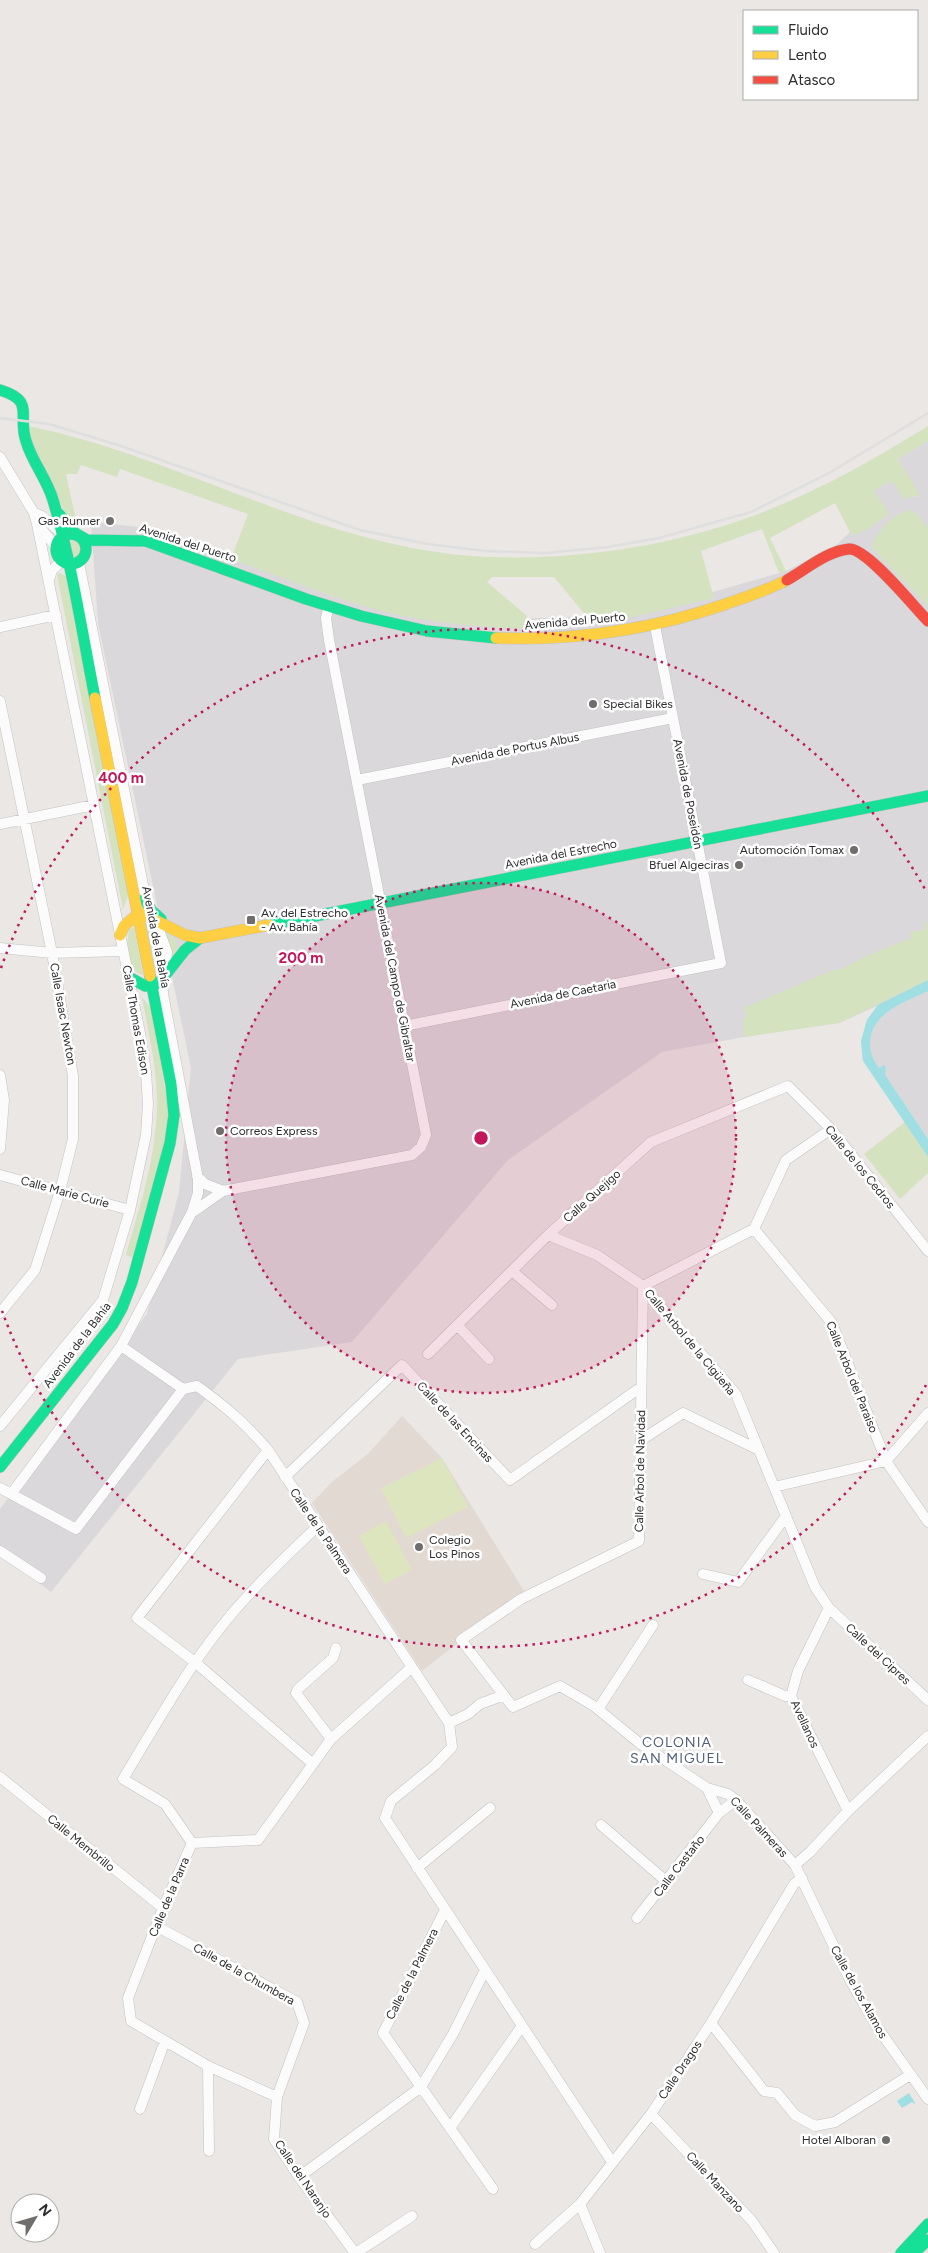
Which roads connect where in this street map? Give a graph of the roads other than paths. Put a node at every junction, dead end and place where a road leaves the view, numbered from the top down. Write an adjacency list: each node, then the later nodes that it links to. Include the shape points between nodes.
1 (0, 390): 3 (main road, Avenida de la Bahía, via 16,396 22,404 25,440)
2 (0, 457): 4 (street)
3 (58, 512): 6 (main road, Avenida de la Bahía); 7 (main road)
4 (34, 513): 5 (street, Calle Thomas Edison); 6 (street)
5 (37, 524): 9 (street); 11 (street, Calle Thomas Edison)
6 (63, 535): 7 (main road); 9 (main road); 10 (main road, Avenida de la Bahía)
7 (79, 536): 8 (main road); 10 (main road, via 85,543)
8 (105, 542): 10 (main road); 12 (main road, Avenida del Puerto, via 132,538 146,541)
9 (57, 548): 10 (main road)
10 (74, 561): 11 (street, via 52,570); 25 (street, Avenida de la Bahía); 27 (main road, Avenida de la Bahía)
11 (49, 580): 13 (street, Calle Thomas Edison)
12 (329, 606): 15 (main road, Avenida del Puerto, via 382,622 498,639 553,639); 19 (street, Avenida del Campo de Gibraltar, via 326,618 329,640)
13 (56, 615): 16 (street); 21 (street, Calle Thomas Edison)
14 (928, 621): 15 (main road, Avenida del Puerto, via 869,560 851,549 836,553 784,581 705,612)
15 (655, 626): 18 (street, Avenida de Poseidón)
16 (0, 627)
17 (0, 701): 22 (street, Calle Isaac Newton)
18 (674, 718): 19 (street, Avenida de Portus Albus); 24 (street, Avenida de Poseidón)
19 (357, 780): 26 (street, Avenida del Campo de Gibraltar)
20 (928, 796): 24 (main road, Avenida del Estrecho)
21 (94, 805): 22 (street); 30 (street, Calle Thomas Edison)
22 (24, 819): 23 (street); 34 (street, Calle Isaac Newton)
23 (0, 824)
24 (697, 842): 26 (main road, Avenida del Estrecho); 35 (street, Avenida de Poseidón)
25 (144, 899): 28 (street, Avenida de la Bahía); 29 (main road, via 152,911)
26 (380, 903): 31 (main road, Avenida del Estrecho); 39 (street, Avenida del Campo de Gibraltar)
27 (138, 914): 28 (main road); 30 (main road, via 124,926); 38 (main road, Avenida de la Bahía)
28 (156, 920): 29 (main road); 37 (street, Avenida de la Bahía, via 167,952)
29 (178, 931): 31 (main road)
30 (120, 935): 33 (street, Calle Thomas Edison)
31 (200, 938): 37 (main road, via 185,950)
32 (0, 948): 34 (street)
33 (123, 951): 34 (street); 36 (street, Calle Thomas Edison)
34 (52, 953): 46 (street, Calle Isaac Newton, via 73,1076 73,1140)
35 (721, 963): 39 (street, Avenida de Caetaria)
36 (129, 977): 38 (main road, via 145,986); 48 (street, Calle Thomas Edison, via 146,1072 148,1104 146,1135)
37 (164, 977): 38 (main road); 45 (street, Avenida de la Bahía, via 165,1006)
38 (152, 986): 69 (main road, Avenida de la Bahía, via 174,1115 170,1144 132,1282 113,1324)
39 (404, 1026): 47 (street, Avenida del Campo de Gibraltar, via 426,1136 417,1151)
40 (0, 1075): 43 (street, via 4,1100)
41 (788, 1086): 42 (street, Calle de los Cedros); 51 (street, Calle Quejigo, via 651,1142)
42 (831, 1129): 50 (street, via 786,1160); 52 (street, Calle de los Cedros)
43 (0, 1149)
44 (0, 1175): 46 (street, Calle Marie Curie)
45 (197, 1176): 47 (street, via 205,1184); 49 (street, Avenida de la Bahía, via 198,1193)
46 (60, 1191): 48 (street, Calle Marie Curie); 56 (street, Calle Isaac Newton, via 35,1270)
47 (223, 1192): 49 (street, Avenida del Campo de Gibraltar)
48 (130, 1210): 64 (street, Calle Thomas Edison, via 103,1300)
49 (192, 1212): 58 (street, Avenida de la Bahía)
50 (754, 1229): 54 (street); 68 (street, Calle Arbol del Paraiso, via 832,1323)
51 (548, 1235): 53 (street, Calle Quejigo); 54 (street, Calle Arbol de la Cigüeña, via 597,1254)
52 (928, 1251)
53 (512, 1271): 55 (street); 57 (street, Calle Quejigo)
54 (643, 1286): 61 (street, Calle Arbol de Navidad); 67 (street, Calle Arbol de la Cigüeña, via 736,1394)
55 (552, 1305)
56 (0, 1313)
57 (458, 1326): 59 (street, Calle Quejigo); 60 (street)
58 (121, 1346): 62 (street, Calle de la Palmera); 73 (street)
59 (428, 1354)
60 (489, 1359)
61 (642, 1386): 65 (street, Calle Arbol de Navidad); 70 (street, Calle de las Encinas, via 510,1480 402,1365)
62 (183, 1389): 66 (street, Calle de la Palmera, via 197,1386 232,1411); 73 (street, via 76,1529)
63 (928, 1413): 68 (street)
64 (0, 1426)
65 (641, 1440): 67 (street, via 684,1413); 86 (street, Calle Arbol de Navidad, via 639,1541 521,1599 461,1640)
66 (268, 1450): 70 (street, Calle de la Palmera); 83 (street, via 137,1618)
67 (759, 1450): 71 (street, Calle Arbol de la Cigüeña)
68 (886, 1461): 71 (street); 75 (street, Calle Arbol del Paraiso)
69 (0, 1468)
70 (285, 1478): 76 (street, Calle de la Palmera)
71 (774, 1487): 74 (street, Calle Arbol de la Cigüeña)
72 (0, 1488): 73 (street)
73 (12, 1493)
74 (786, 1516): 78 (street, via 738,1582); 80 (street, Calle Arbol de la Cigüeña, via 815,1587)
75 (928, 1522)
76 (318, 1526): 83 (street, via 234,1611); 84 (street, Calle de la Palmera)
77 (0, 1552): 79 (street)
78 (702, 1574)
79 (41, 1578)
80 (829, 1608): 87 (street, Avellanos, via 798,1671); 88 (street, Calle del Cipres)
81 (653, 1625): 89 (street)
82 (336, 1648): 92 (street, via 333,1658 296,1693)
83 (196, 1663): 93 (street); 101 (street, via 123,1779 165,1804)
84 (412, 1668): 90 (street, Calle de la Palmera); 92 (street, Calle de la Parra)
85 (748, 1680): 87 (street)
86 (504, 1695): 89 (street, Calle Palmeras, via 512,1707 560,1686); 90 (street)
87 (791, 1696): 98 (street, Avellanos)
88 (928, 1700)
89 (598, 1709): 95 (street, Calle Palmeras, via 638,1742)
90 (449, 1722): 103 (street, Calle de la Palmera, via 452,1747 391,1801 385,1818)
91 (928, 1736): 98 (street)
92 (331, 1739): 93 (street, Calle de la Parra)
93 (313, 1764): 101 (street, Calle de la Parra, via 258,1840)
94 (0, 1777): 106 (street, Calle Membrillo)
95 (707, 1788): 96 (street, Calle Palmeras); 99 (street)
96 (736, 1800): 99 (street, Calle Castaño); 102 (street, Calle Palmeras)
97 (490, 1808): 103 (street)
98 (848, 1811): 102 (street)
99 (720, 1813): 105 (street, Calle Castaño)
100 (601, 1825): 105 (street)
101 (192, 1843): 106 (street, Calle de la Parra)
102 (795, 1865): 104 (street, Calle Palmeras)
103 (417, 1868): 107 (street, Calle de la Palmera)
104 (802, 1878): 111 (street, Calle Dragos, via 794,1884); 115 (street, Calle de los Alamos, via 850,1980)
105 (667, 1882): 108 (street, Calle Castaño)
106 (163, 1908): 109 (street, Calle de la Parra)
107 (445, 1910): 110 (street, Calle de la Palmera); 116 (street, Calle de la Palmera, via 383,2033)
108 (637, 1918)
109 (156, 1926): 113 (street, Calle de la Parra, via 128,1998 131,2021); 117 (street, Calle de la Chumbera, via 297,2002 304,2023)
110 (485, 1970): 112 (street, Calle de la Palmera); 116 (street, via 453,2034)
111 (711, 2023): 115 (street, via 764,2090 777,2093 795,2115 815,2126 835,2122); 120 (street, Calle Dragos)
112 (522, 2026): 121 (street); 123 (street, Calle de la Palmera)
113 (164, 2041): 114 (street, Calle de la Parra); 119 (street)
114 (208, 2066): 117 (street, Calle de la Parra); 122 (street)
115 (910, 2075): 118 (street, Calle de los Alamos)
116 (421, 2087): 121 (street, Calle de la Palmera); 124 (street)
117 (277, 2097): 124 (street, Calle del Naranjo, via 274,2139)
118 (928, 2099)
119 (140, 2109)
120 (651, 2114): 123 (street, Calle Dragos); 133 (street, Calle Manzano, via 752,2222)
121 (450, 2128): 125 (street, Calle de la Palmera)
122 (209, 2151)
123 (612, 2162): 126 (street, Calle Dragos)
124 (299, 2177): 132 (street, Calle del Naranjo)
125 (493, 2189)
126 (580, 2204): 130 (street, Calle Dragos); 131 (street)
127 (412, 2216): 132 (street)
128 (928, 2224): 134 (main road)
129 (928, 2240): 135 (main road)
130 (535, 2244)
131 (598, 2252)
132 (355, 2253)
133 (774, 2253)
134 (901, 2253)
135 (914, 2253)

